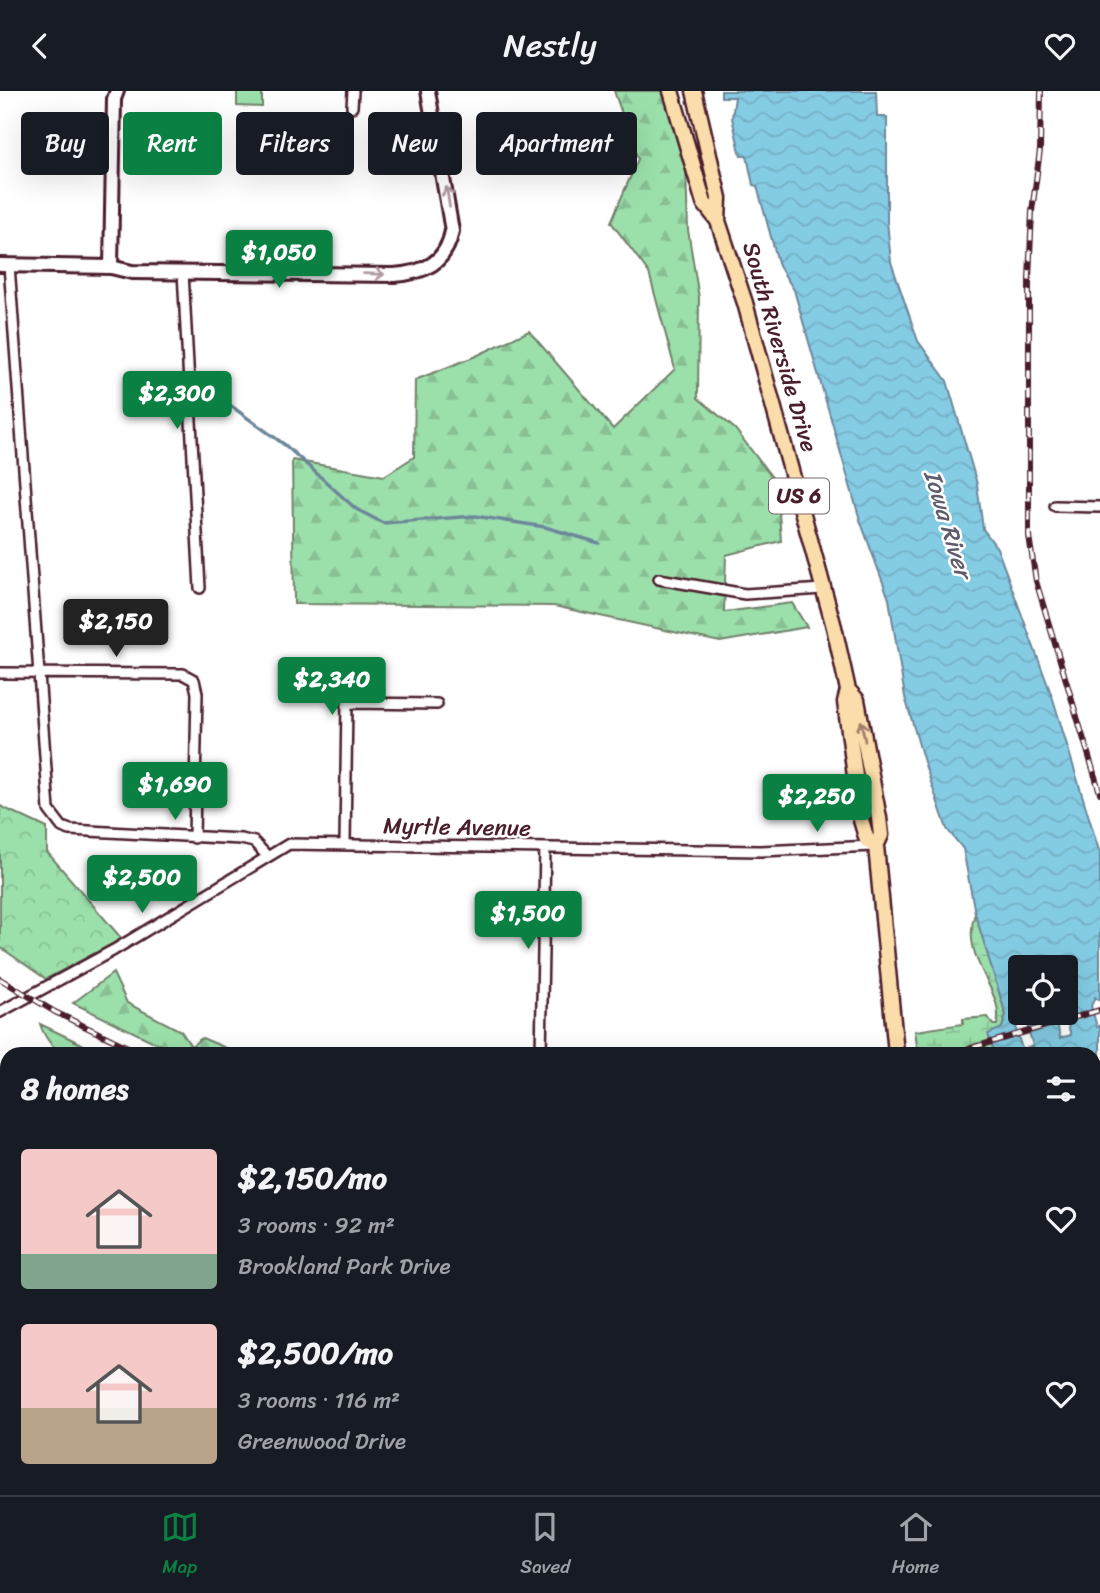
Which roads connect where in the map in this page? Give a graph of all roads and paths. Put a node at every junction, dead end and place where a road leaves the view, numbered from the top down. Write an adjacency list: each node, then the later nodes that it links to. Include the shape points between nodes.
1 (353, 91): 6 (street)
2 (428, 91): 10 (main road, one-way to 2, via 394,275 424,270 439,261 452,231)
3 (671, 91): 7 (main road, South Riverside Drive / US 6, via 704,203)
4 (694, 91): 7 (main road, South Riverside Drive / US 6, via 719,198)
5 (114, 94): 9 (main road)
6 (352, 107)
7 (718, 221): 15 (main road, South Riverside Drive / US 6)
8 (5, 265): 9 (main road); 17 (street)
9 (111, 267): 10 (main road)
10 (183, 272): 14 (street)
11 (1055, 506): 12 (street)
12 (1100, 507)
13 (659, 579): 15 (street, via 745,594)
14 (200, 588)
15 (823, 589): 21 (main road, South Riverside Drive / US 6, via 848,690 845,702 861,820 867,840)
16 (0, 673): 17 (street)
17 (38, 674): 19 (street, via 48,802 62,827); 19 (street, via 183,674 194,680)
18 (437, 704): 20 (street, via 347,703)
19 (194, 838): 23 (street, via 248,840)
20 (345, 844): 22 (street, Myrtle Avenue); 23 (street, Myrtle Avenue, via 289,844)
21 (876, 846): 22 (street, Myrtle Avenue, via 760,851); 26 (main road, South Riverside Drive / US 6)
22 (545, 848): 25 (street)
23 (267, 856): 24 (street, Myrtle Avenue, via 114,950)
24 (0, 1012)
25 (541, 1047)
26 (895, 1047)

